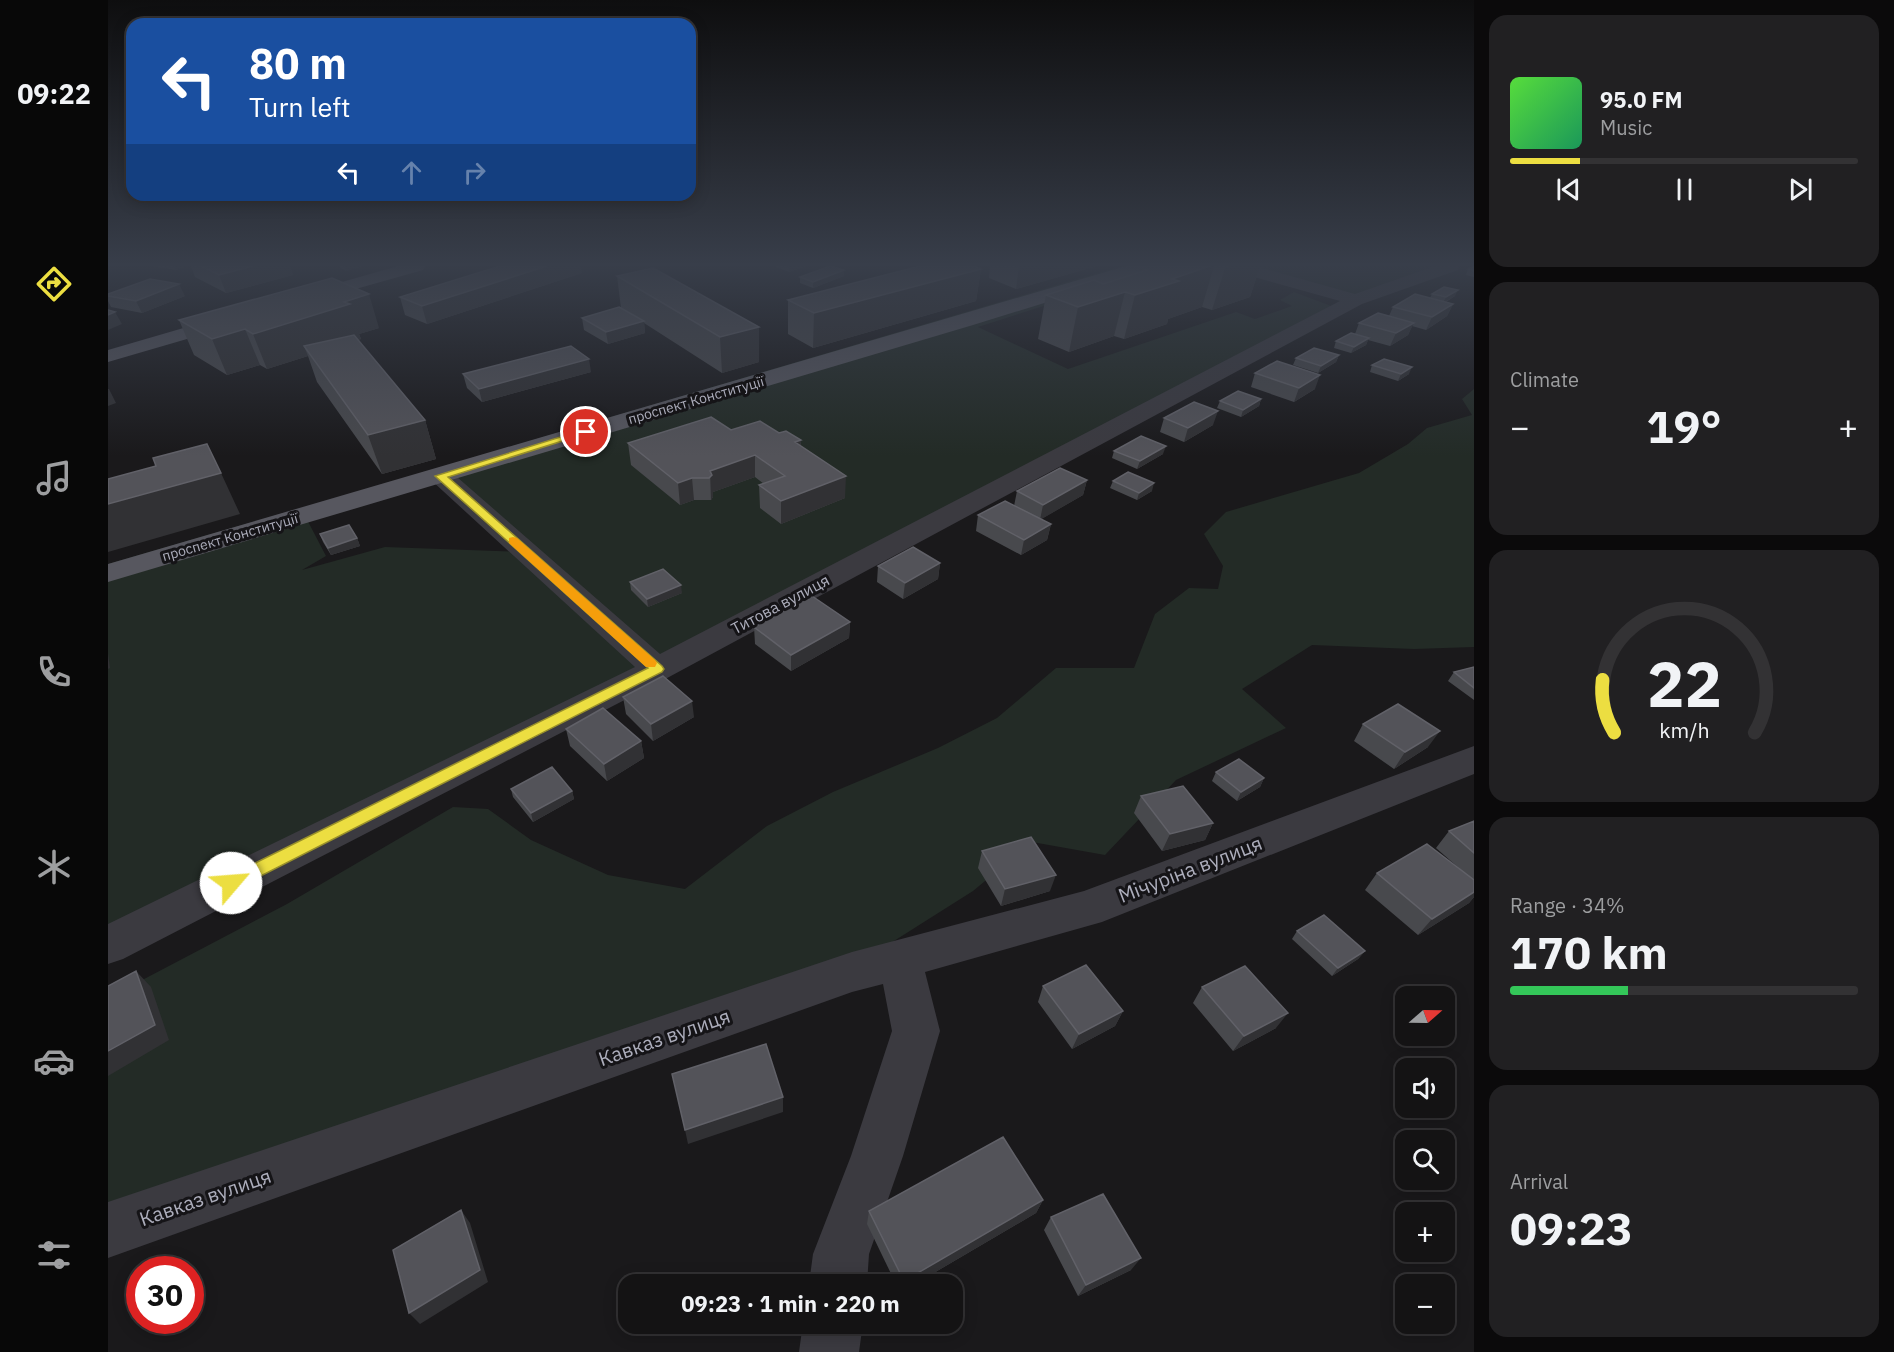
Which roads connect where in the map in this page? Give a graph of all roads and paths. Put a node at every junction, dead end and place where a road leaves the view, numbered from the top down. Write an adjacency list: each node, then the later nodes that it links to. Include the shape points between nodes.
1 (201, 329): 4 (main road)
2 (933, 329): 5 (main road, проспект Конституції)
3 (1301, 329): 7 (street, Титова вулиця)
4 (108, 356)
5 (440, 476): 6 (main road, проспект Конституції); 7 (street)
6 (108, 573)
7 (657, 669): 9 (street, Титова вулиця)
8 (1474, 759): 10 (street, Мічуріна вулиця, via 1087,909)
9 (108, 945)
10 (900, 959): 11 (street, Кавказ вулиця, via 837,977); 12 (street, via 916,1031 841,1254)
11 (108, 1230)
12 (839, 1274)
13 (831, 1334): 14 (street)
14 (829, 1352)

